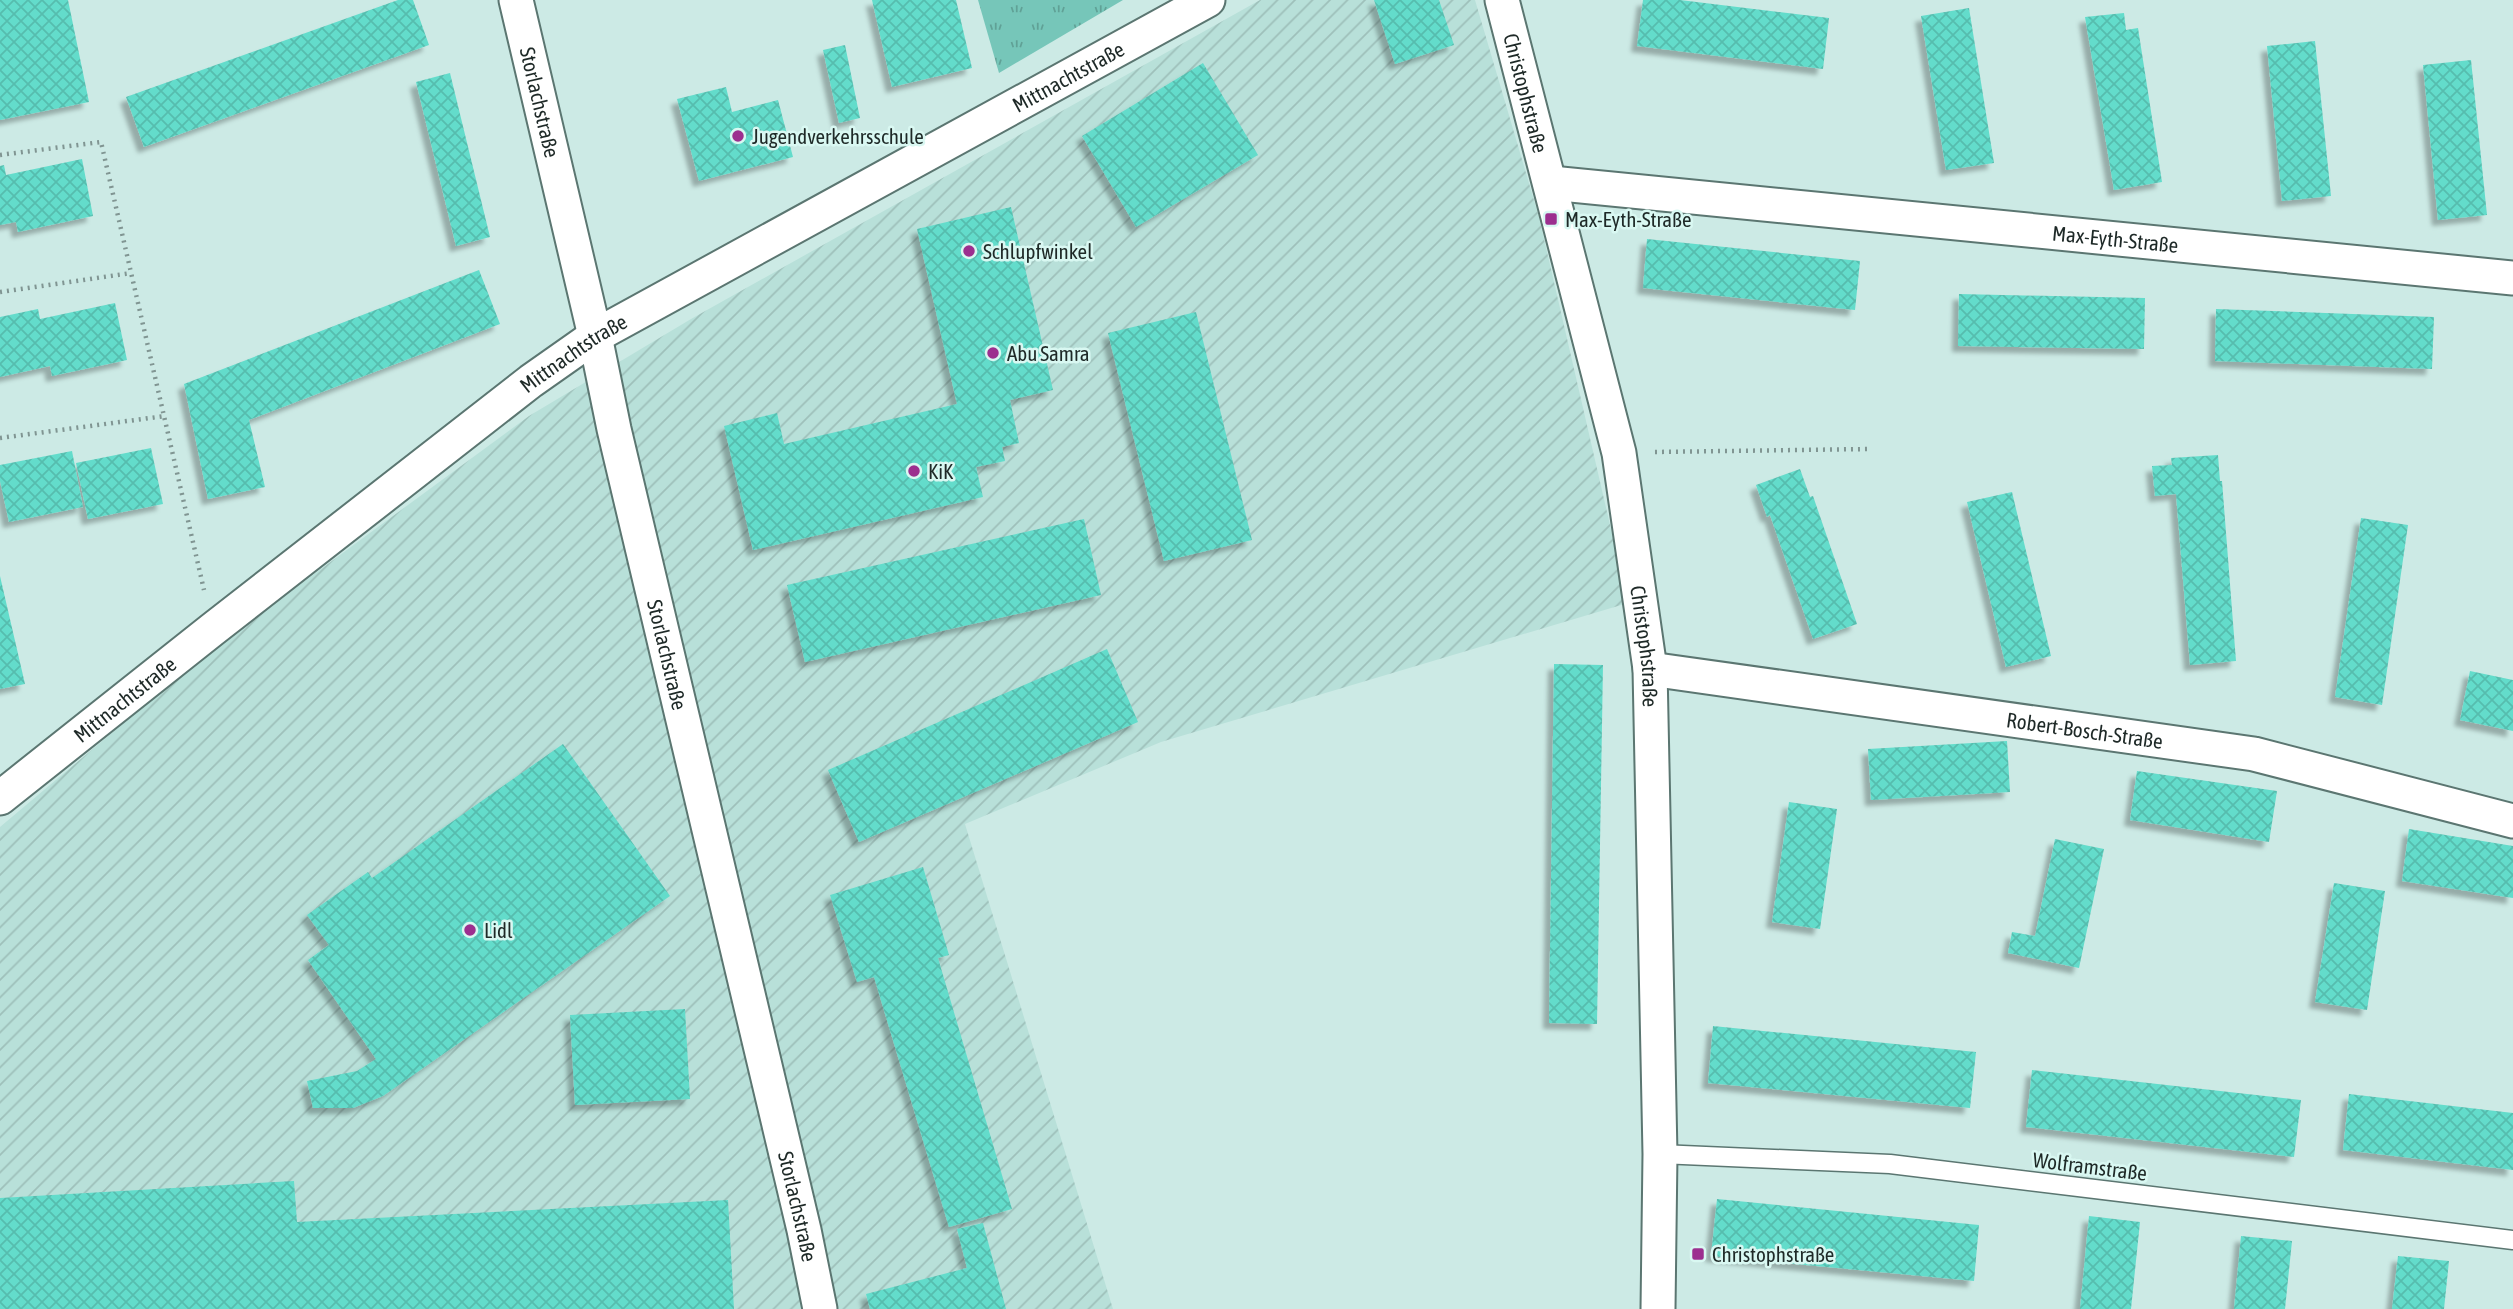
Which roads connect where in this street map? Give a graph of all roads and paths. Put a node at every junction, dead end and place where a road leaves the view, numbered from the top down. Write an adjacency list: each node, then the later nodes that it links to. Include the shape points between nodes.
1 (516, 0): 9 (street, Storlachstraße)
2 (1208, 0): 9 (street, Mittnachtstraße)
3 (1502, 0): 5 (street, Christophstraße)
4 (0, 155): 6 (path, via 101,142)
5 (1551, 183): 7 (street, Max-Eyth-Straße); 13 (street, Christophstraße)
6 (131, 273): 8 (path); 10 (path)
7 (2513, 278)
8 (0, 292)
9 (595, 337): 14 (street, Mittnachtstraße, via 531,381); 20 (street, Storlachstraße)
10 (165, 415): 11 (path); 14 (path)
11 (0, 438)
12 (1869, 449): 13 (path)
13 (1619, 453): 15 (street, Christophstraße)
14 (213, 629): 16 (street, Mittnachtstraße)
15 (1650, 669): 17 (street, Robert-Bosch-Straße, via 2254,754); 18 (street, Christophstraße)
16 (0, 798)
17 (2513, 821)
18 (1660, 1154): 19 (lane, Wolframstraße, via 1890,1164); 21 (street, Christophstraße)
19 (2513, 1240)
20 (820, 1309)
21 (1658, 1309)

